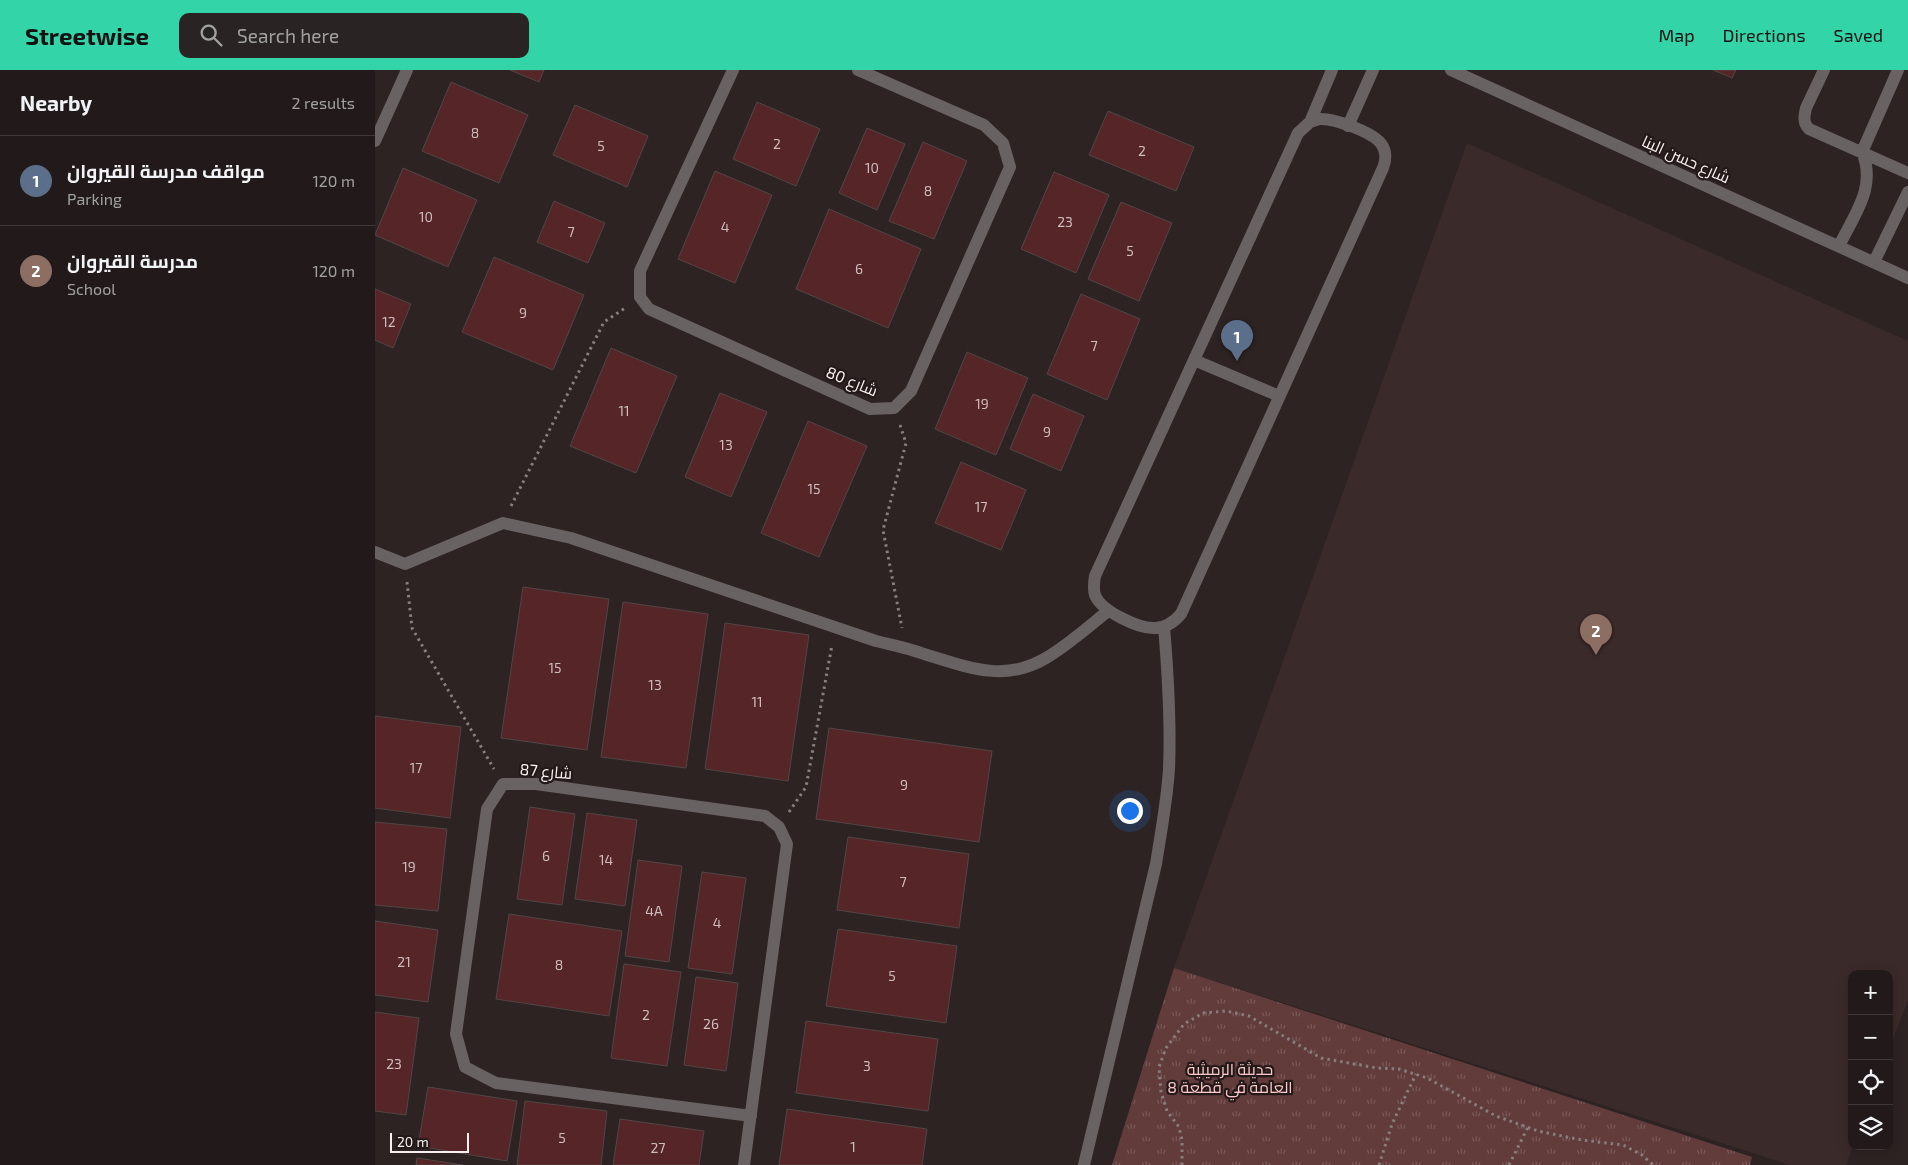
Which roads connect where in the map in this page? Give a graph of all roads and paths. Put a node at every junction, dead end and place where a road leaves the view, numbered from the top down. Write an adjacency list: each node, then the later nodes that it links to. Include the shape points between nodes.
1 (407, 70): 11 (street)
2 (733, 70): 18 (street, via 639,271)
3 (858, 70): 21 (street, شارع 80, via 984,125 1003,143 1010,167 911,391)
4 (1333, 70): 9 (street)
5 (1373, 70): 10 (street)
6 (1451, 70): 15 (street, شارع حسن البنا)
7 (1824, 70): 12 (street, via 1806,108 1805,125 1809,130)
8 (1898, 70): 12 (street)
9 (1310, 122): 10 (street, via 1327,119); 19 (street, via 1298,133)
10 (1347, 126): 20 (street, via 1375,138 1385,151 1386,160)
11 (375, 141)
12 (1862, 152): 13 (street); 15 (street, via 1868,171 1866,191)
13 (1908, 173)
14 (1908, 192): 16 (street)
15 (1839, 246): 16 (street, شارع حسن البنا)
16 (1874, 262): 17 (street, شارع حسن البنا)
17 (1908, 278)
18 (640, 298): 21 (street, شارع 80, via 649,309 871,409); 22 (path, via 604,322)
19 (1194, 360): 20 (street); 25 (street, via 1095,576 1095,596)
20 (1279, 396): 27 (street, via 1181,614)
21 (894, 408): 28 (path, via 906,443 883,530)
22 (503, 523): 24 (street); 26 (street, via 571,538)
23 (375, 552): 24 (street)
24 (405, 564): 29 (path, via 412,628)
25 (1108, 611): 27 (street, via 1144,627); 28 (street, via 1046,658 1013,670 975,670)
26 (835, 627): 28 (street); 30 (path, via 806,786)
27 (1164, 627): 35 (street, via 1170,722 1164,817 1156,864)
28 (905, 648)
29 (503, 784): 30 (street, شارع 87, via 536,784 765,816); 32 (street, شارع 87, via 487,809 457,1024 456,1034 465,1067 496,1083)
30 (779, 827): 32 (street, via 787,844)
31 (1416, 1074): 33 (path, via 1496,1116); 36 (path, via 1399,1068 1377,1068 1321,1058 1249,1016 1226,1011 1203,1014 1184,1024 1166,1048 1159,1067 1161,1092 1167,1111 1179,1127); 37 (path, via 1392,1124)
32 (751, 1116): 34 (street)
33 (1527, 1127): 38 (path); 39 (path, via 1582,1140 1623,1145)
34 (744, 1165)
35 (1084, 1165)
36 (1182, 1165)
37 (1379, 1165)
38 (1509, 1165)
39 (1653, 1165)

